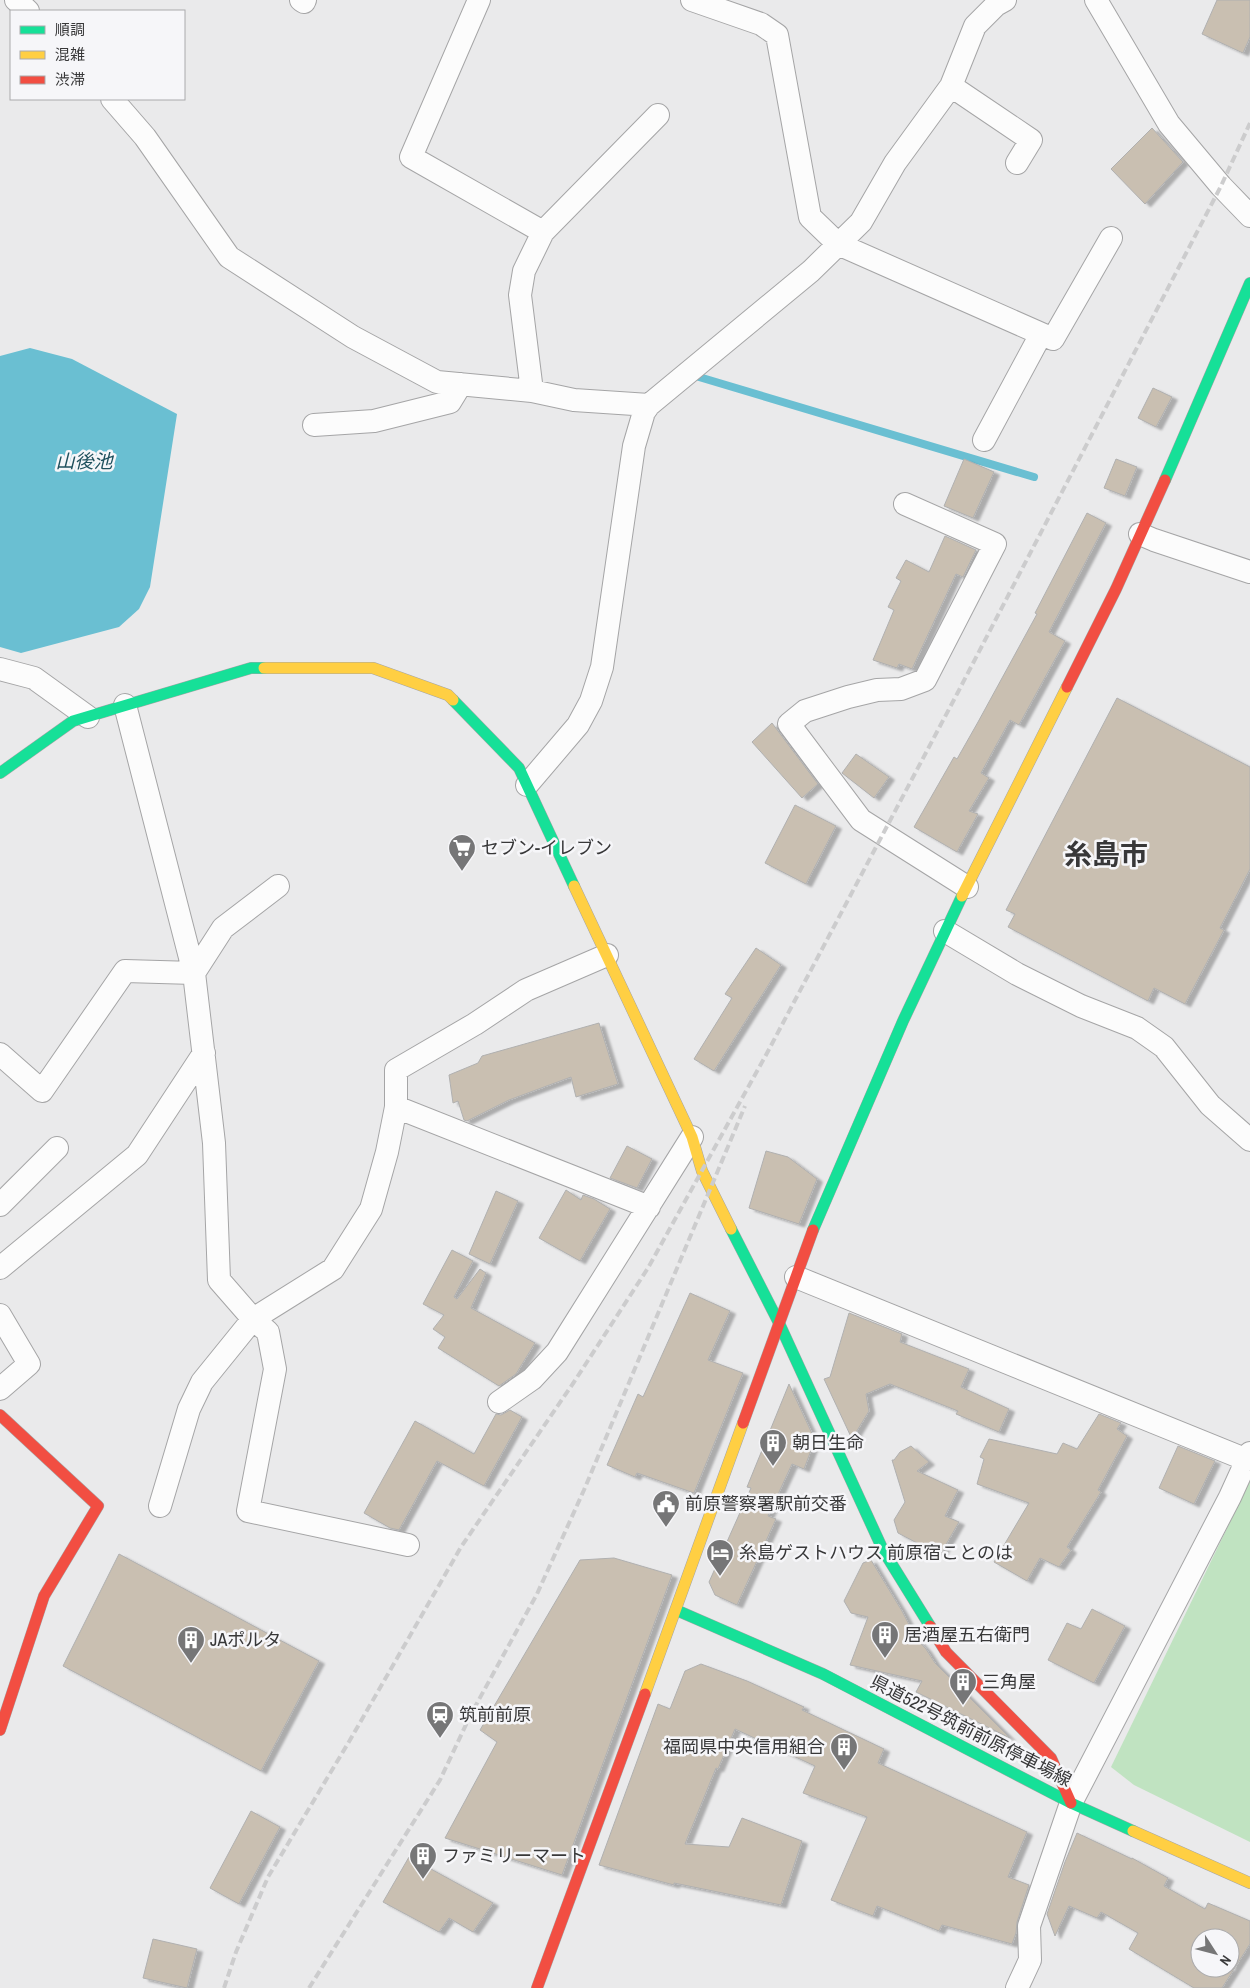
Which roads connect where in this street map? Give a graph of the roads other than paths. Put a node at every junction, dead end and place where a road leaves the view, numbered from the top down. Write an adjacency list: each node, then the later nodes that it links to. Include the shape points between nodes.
1 (16, 0): 8 (street)
2 (301, 0): 3 (street)
3 (305, 0)
4 (479, 0): 14 (street, via 411,157)
5 (692, 0): 16 (street, via 761,24 777,35 810,217)
6 (1005, 0): 9 (street, via 975,26)
7 (1096, 0): 13 (street, via 1169,124)
8 (27, 10)
9 (951, 86): 12 (street, via 1031,140); 16 (street, via 895,163 861,222)
10 (113, 100): 19 (street, via 145,137 229,257 353,337 438,382)
11 (658, 115): 14 (street)
12 (1018, 163)
13 (1250, 216)
14 (543, 232): 20 (street, via 524,271 520,295)
15 (1111, 238): 18 (street, via 1053,340)
16 (838, 244): 18 (street); 21 (street, via 781,296)
17 (1250, 283): 25 (street)
18 (1041, 334): 23 (street)
19 (461, 384): 20 (street); 22 (street, via 450,402 374,421)
20 (532, 391): 21 (street, via 574,400)
21 (649, 404): 31 (street, via 634,446 602,667 591,702 578,725)
22 (314, 425)
23 (984, 440)
24 (905, 504): 33 (street, via 995,544 925,680 900,689 848,696 805,712 789,724 861,820)
25 (1140, 534): 26 (street); 33 (street, via 1116,589)
26 (1250, 572)
27 (0, 669): 29 (street, via 34,678)
28 (125, 705): 29 (street); 31 (street, via 251,668 373,668 448,695 519,768); 36 (street)
29 (88, 717): 30 (street, via 73,721)
30 (0, 773)
31 (527, 785): 35 (street)
32 (278, 886): 36 (street, via 223,928)
33 (967, 887): 34 (street)
34 (945, 931): 41 (street, via 1017,974 1081,1006 1137,1028 1164,1047 1210,1105); 46 (street, via 899,1030 807,1244)
35 (607, 955): 39 (street, via 526,990 396,1070); 40 (street)
36 (194, 973): 37 (street); 38 (street, via 125,970 42,1091)
37 (204, 1053): 45 (street, via 137,1156); 48 (street, via 214,1143 219,1280)
38 (0, 1054)
39 (396, 1107): 44 (street); 48 (street, via 371,1209 333,1269)
40 (692, 1136): 44 (street); 49 (street, via 702,1171)
41 (1250, 1140)
42 (57, 1148): 43 (street)
43 (0, 1204)
44 (649, 1207): 51 (street, via 557,1352 532,1379)
45 (0, 1268)
46 (796, 1277): 49 (street); 53 (street)
47 (0, 1315): 50 (street, via 30,1364)
48 (253, 1319): 54 (street, via 202,1382 189,1409); 55 (street, via 268,1332 275,1369 248,1511)
49 (779, 1323): 56 (street); 58 (street, via 883,1550 946,1652 1052,1758)
50 (0, 1389)
51 (499, 1402)
52 (0, 1415): 57 (street, via 98,1506 44,1596)
53 (1248, 1456): 58 (street, via 1230,1498)
54 (160, 1506)
55 (408, 1545)
56 (676, 1610): 58 (street, 県道522号筑前前原停車場線, via 823,1674); 60 (street)
57 (0, 1730)
58 (1071, 1803): 59 (street, 県道522号筑前前原停車場線); 61 (street, via 1029,1926 1030,1960)
59 (1250, 1883)
60 (536, 1988)
61 (1017, 1988)

